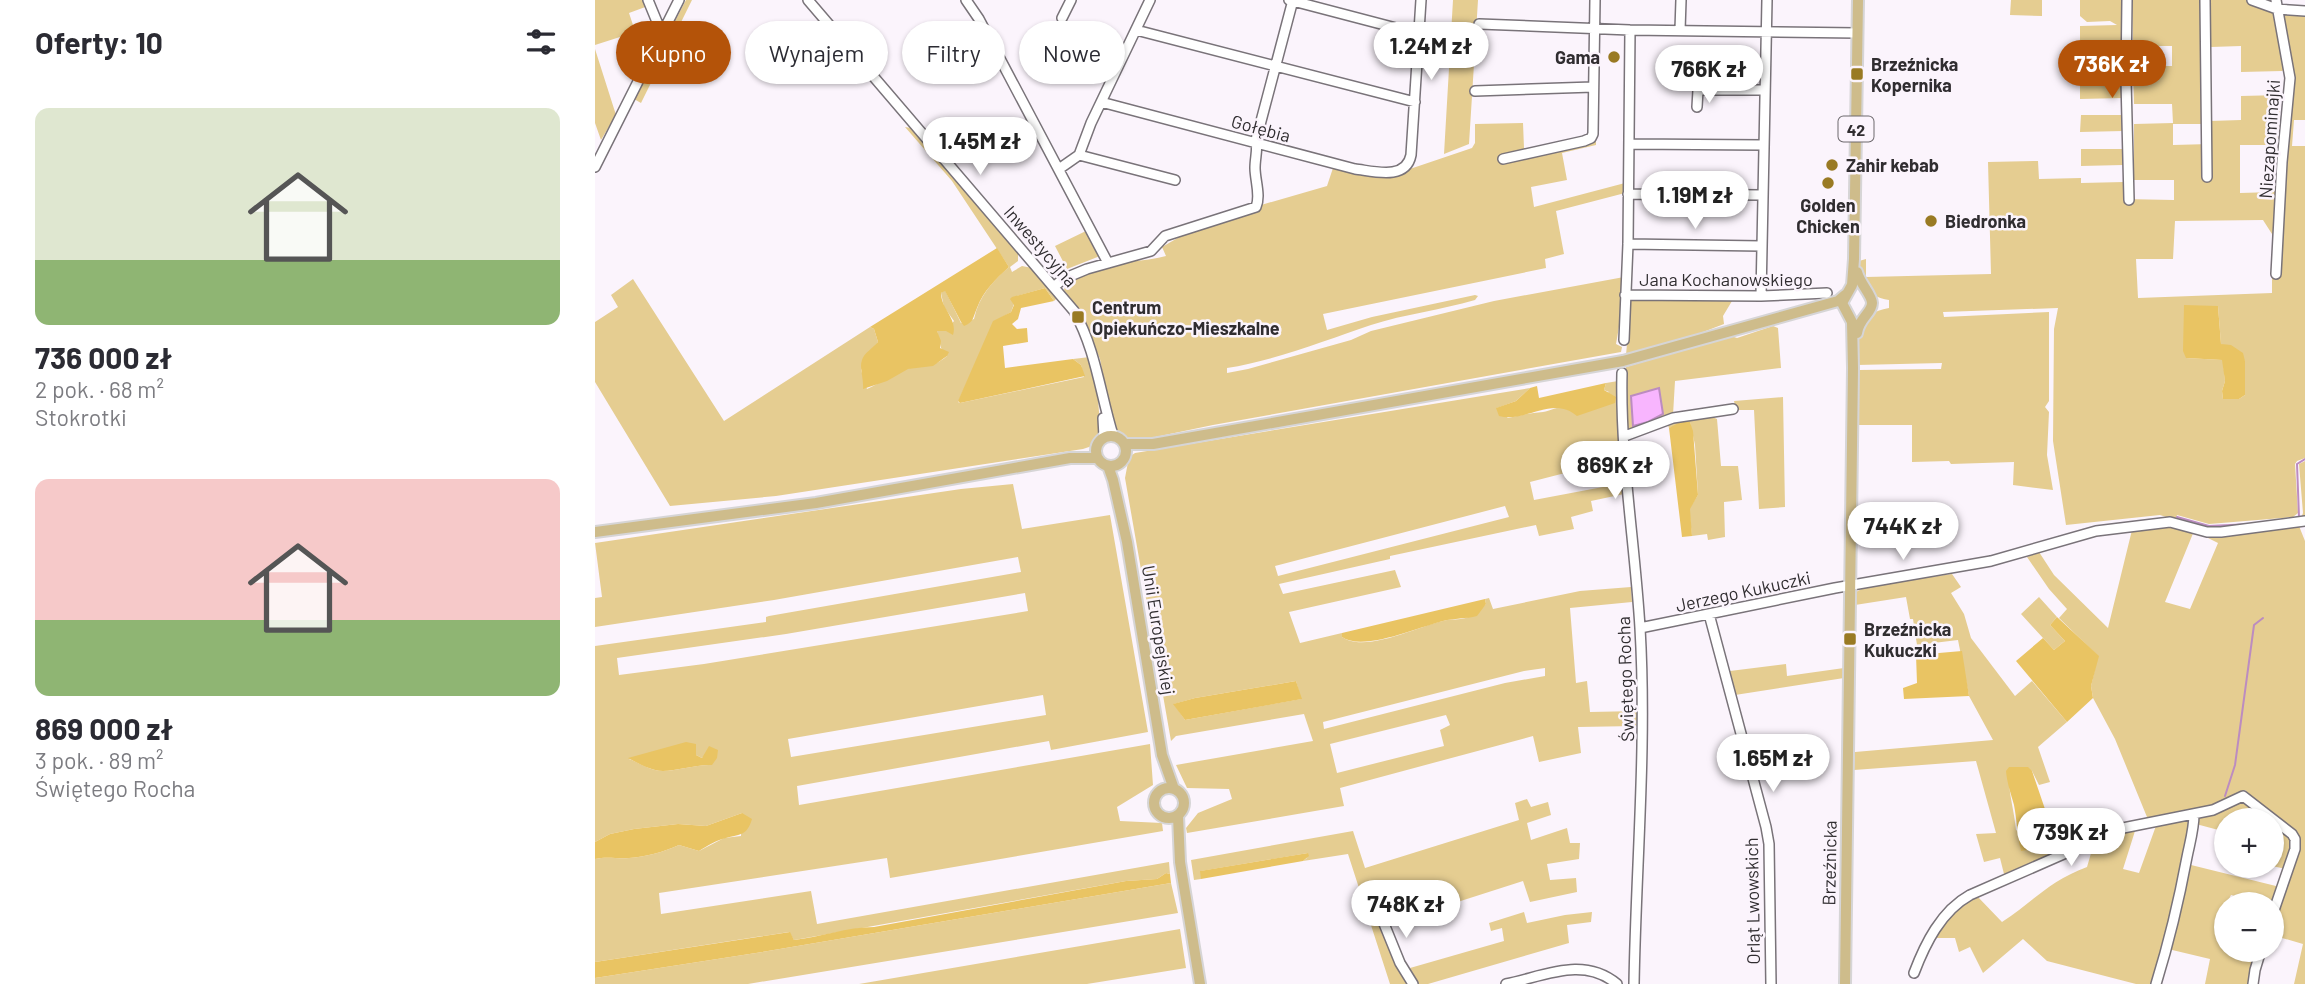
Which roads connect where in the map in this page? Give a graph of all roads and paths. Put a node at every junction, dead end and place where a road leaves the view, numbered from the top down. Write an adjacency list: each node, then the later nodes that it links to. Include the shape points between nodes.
1 (648, 0): 19 (street)
2 (679, 0): 20 (street)
3 (808, 0): 56 (street, Inwestycyjna)
4 (966, 0): 45 (street)
5 (1071, 0): 18 (street)
6 (1150, 0): 23 (street)
7 (1292, 0): 28 (street); 29 (street)
8 (1421, 0): 28 (street)
9 (1595, 0): 22 (street)
10 (1681, 0): 25 (street)
11 (1767, 0): 26 (street)
12 (1857, 0): 27 (main road, 42)
13 (2127, 0): 50 (street)
14 (2205, 0): 46 (street)
15 (2252, 0): 16 (street)
16 (2277, 4): 17 (street); 55 (street, Niezapominajki, via 2290,78)
17 (2305, 11)
18 (1062, 18)
19 (657, 21)
20 (668, 21)
21 (1479, 24): 22 (street)
22 (1594, 29): 24 (street); 32 (street)
23 (1136, 30): 29 (street); 36 (street)
24 (1630, 30): 25 (street); 40 (street)
25 (1680, 30): 26 (street)
26 (1766, 32): 27 (street); 34 (street)
27 (1857, 33): 53 (main road, 42)
28 (1419, 34): 37 (street)
29 (1276, 66): 37 (street); 39 (street)
30 (1698, 68): 33 (street)
31 (637, 84): 44 (street)
32 (1593, 87): 35 (street); 43 (street, via 1591,138)
33 (1698, 90): 34 (street); 38 (street)
34 (1764, 90): 41 (street)
35 (1475, 91)
36 (1101, 102): 39 (street, Gołębia); 42 (street)
37 (1415, 102): 39 (street, Gołębia, via 1411,161 1392,173 1355,169)
38 (1697, 107)
39 (1257, 143): 54 (street, via 1256,207 1163,236 1151,251)
40 (1629, 144): 41 (street); 48 (street)
41 (1762, 145): 49 (street)
42 (1079, 155): 45 (street); 47 (street)
43 (1503, 159)
44 (595, 167)
45 (1059, 169): 54 (street)
46 (2207, 177)
47 (1175, 180)
48 (1628, 194): 49 (street); 51 (street)
49 (1762, 195): 52 (street)
50 (2129, 200)
51 (1628, 244): 52 (street); 60 (street)
52 (1761, 246): 61 (street)
53 (1854, 259): 57 (main road, 42); 59 (main road, 42)
54 (1108, 263): 56 (street)
55 (2276, 274)
56 (1055, 286): 69 (street, Inwestycyjna, via 1089,342)
57 (1865, 291): 59 (main road, via 1857,288); 64 (main road, 42, via 1872,303)
58 (1827, 293): 61 (street, Jana Kochanowskiego)
59 (1846, 294): 62 (main road, via 1838,301); 63 (main road, 42)
60 (1626, 295): 61 (street, Jana Kochanowskiego); 65 (street)
61 (1761, 296)
62 (1803, 310): 63 (main road, via 1838,309); 71 (main road, via 1623,361)
63 (1847, 314): 64 (main road); 66 (main road, Brzeźnicka)
64 (1864, 316): 66 (main road, Brzeźnicka / 42)
65 (1624, 340)
66 (1853, 365): 76 (main road, Brzeźnicka / 42)
67 (1622, 373): 70 (street, Świętego Rocha)
68 (1733, 410): 70 (street, via 1673,418)
69 (1108, 436): 71 (main road, via 1121,439); 72 (main road)
70 (1625, 436): 78 (street, Świętego Rocha)
71 (1126, 449): 73 (main road)
72 (1097, 453): 73 (main road); 75 (main road, via 828,501)
73 (1113, 465): 79 (main road, Unii Europejskiej)
74 (2305, 521): 76 (street, Jerzego Kukuczki, via 2221,532 2170,522 2096,531 2001,559)
75 (595, 532)
76 (1850, 586): 77 (street, Jerzego Kukuczki); 94 (main road, Brzeźnicka / 42)
77 (1709, 614): 78 (street, Jerzego Kukuczki); 93 (street, Orląt Lwowskich, via 1769,844)
78 (1640, 628): 92 (street, Świętego Rocha, via 1643,787)
79 (1168, 790): 81 (main road, via 1184,800); 82 (main road, via 1157,795 1154,803)
80 (2194, 814): 84 (street, via 2243,796 2292,834 2295,849); 87 (street, via 2123,828 1962,900 1939,923); 95 (street)
81 (1178, 816): 82 (main road); 83 (main road)
82 (1165, 818): 83 (main road)
83 (1180, 862): 88 (main road)
84 (2280, 892)
85 (1379, 894): 89 (street, via 1374,899)
86 (2257, 962): 96 (street)
87 (1914, 973)
88 (1200, 984)
89 (1413, 984)
90 (1506, 984): 91 (street, via 1589,969)
91 (1617, 984)
92 (1634, 984)
93 (1771, 984)
94 (1845, 984)
95 (2156, 984)
96 (2253, 984)

